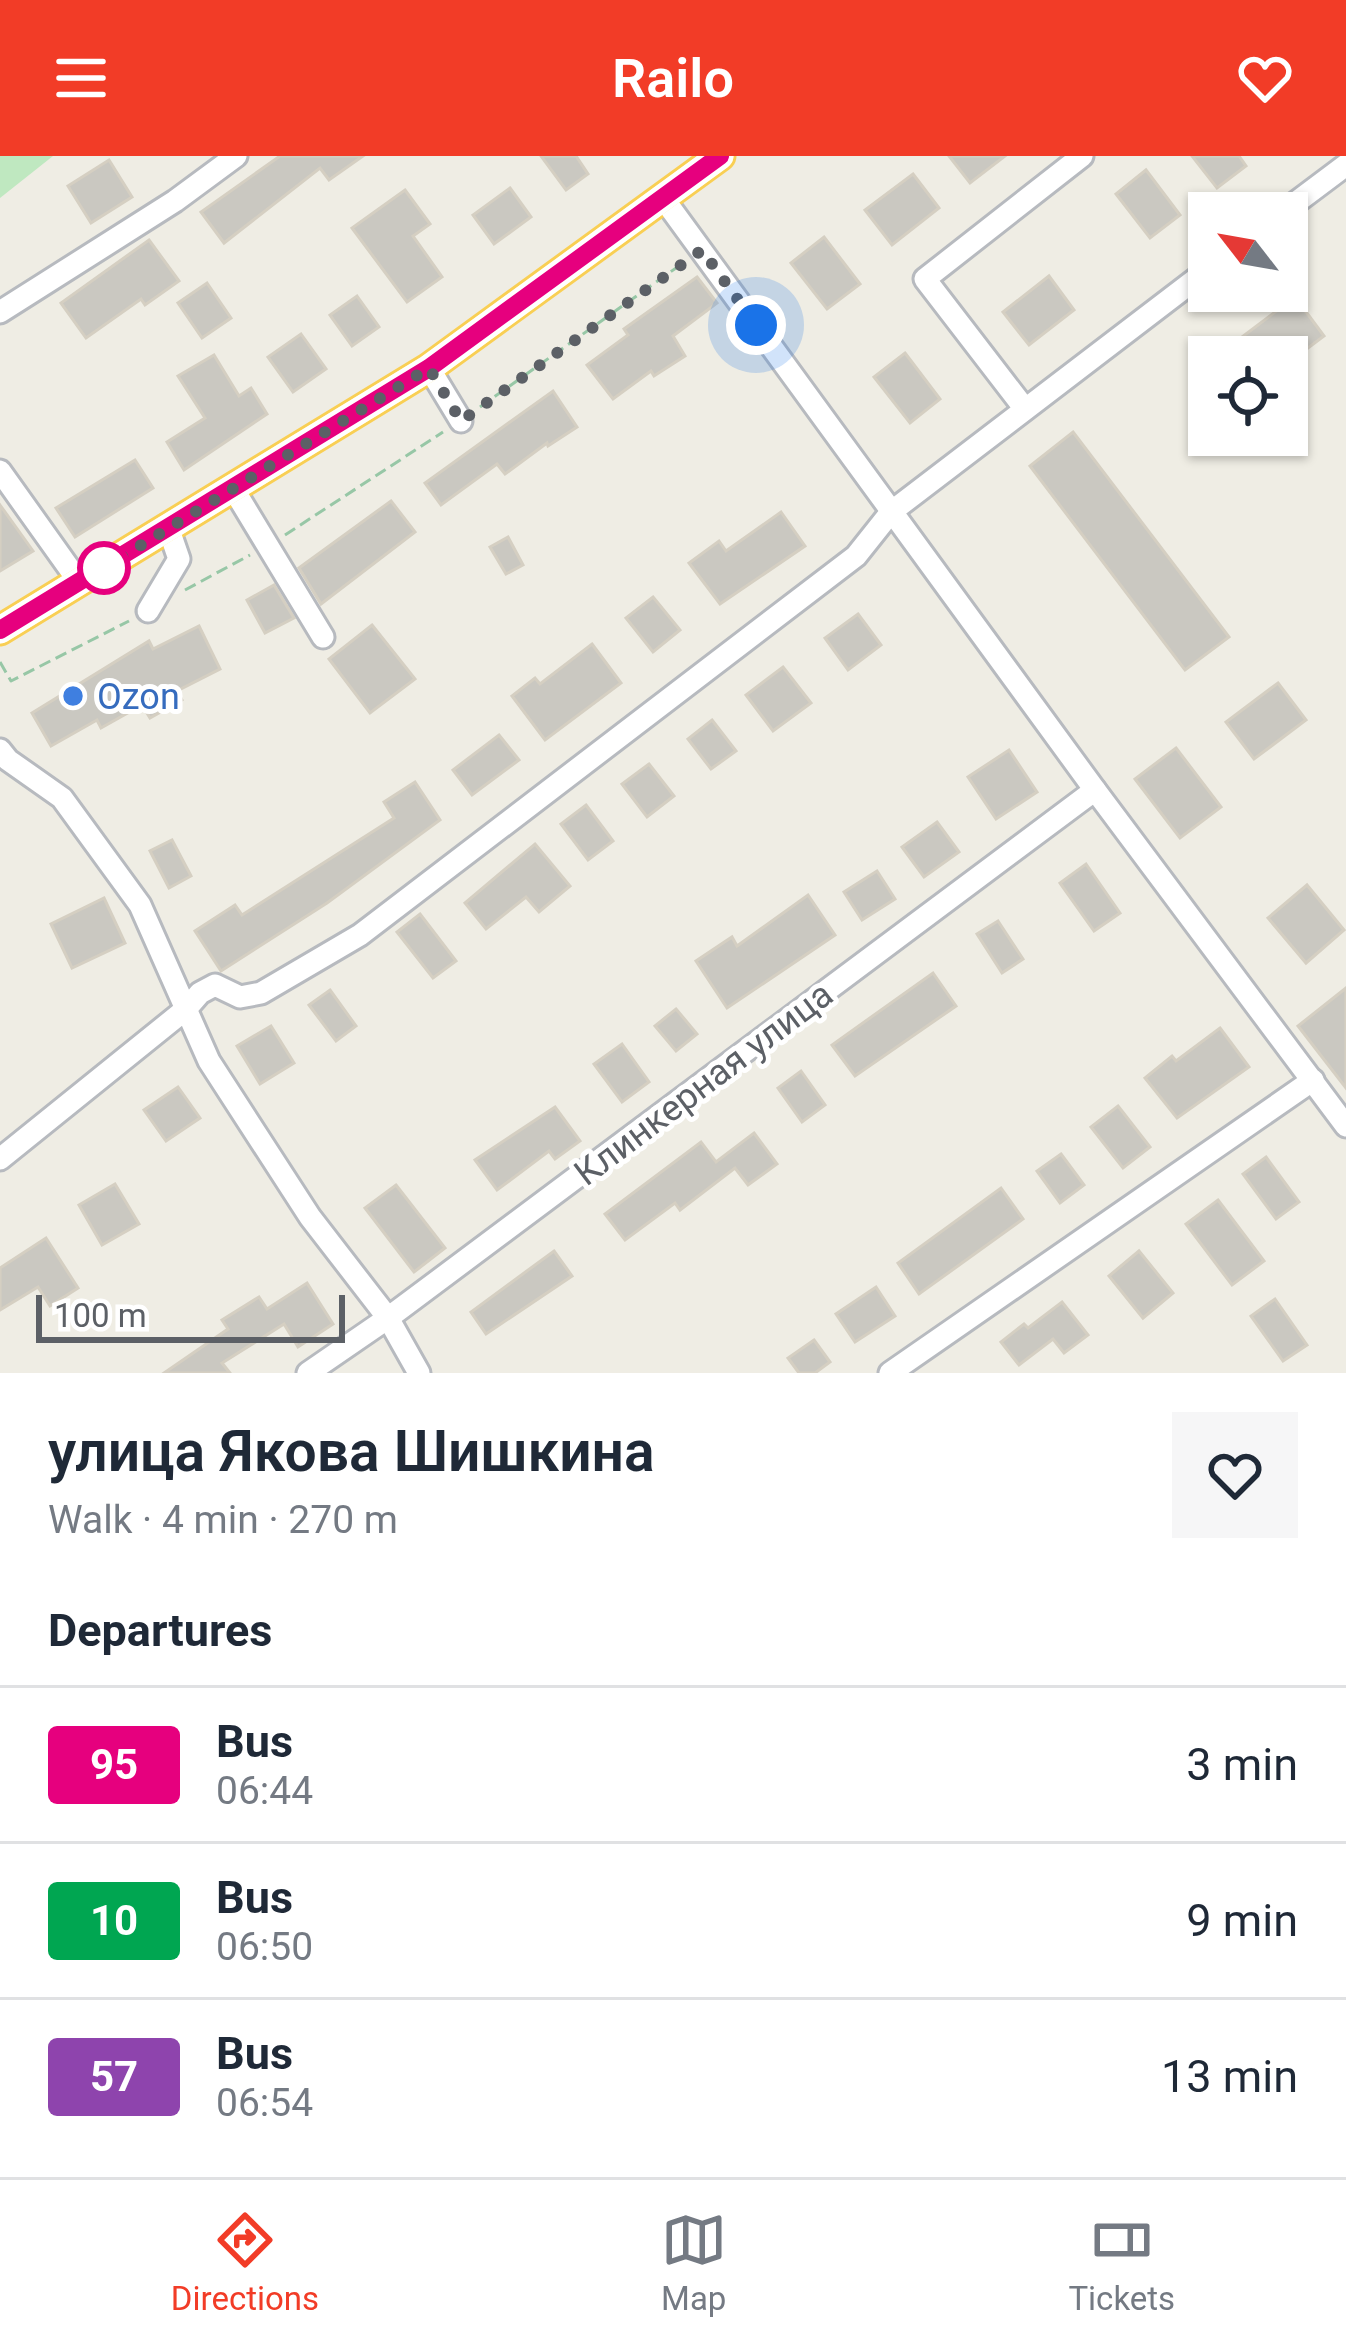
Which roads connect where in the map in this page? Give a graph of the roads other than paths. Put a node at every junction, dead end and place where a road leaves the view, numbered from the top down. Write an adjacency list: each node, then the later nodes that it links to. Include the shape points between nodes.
1 (236, 156): 9 (street)
2 (720, 156): 7 (main road)
3 (1082, 156): 11 (street, via 925,279)
4 (1318, 156): 5 (street)
5 (1339, 170): 6 (street)
6 (1308, 193)
7 (663, 198): 10 (main road); 15 (street)
8 (1188, 285): 11 (street)
9 (0, 312)
10 (429, 368): 12 (street); 14 (main road)
11 (1025, 409): 15 (street)
12 (461, 421)
13 (0, 471): 17 (street)
14 (233, 490): 16 (main road); 20 (street)
15 (892, 512): 22 (street); 23 (street, via 856,556 359,935 261,992 240,998 215,985)
16 (169, 530): 17 (main road); 18 (street, via 179,559)
17 (79, 582): 19 (main road)
18 (148, 611)
19 (0, 630)
20 (323, 637)
21 (0, 751): 23 (street, via 62,798 140,905)
22 (1095, 790): 24 (street); 27 (street, Клинкерная улица)
23 (186, 1010): 26 (street); 27 (street, via 310,1217)
24 (1313, 1080): 25 (street); 31 (street)
25 (1346, 1126)
26 (0, 1159)
27 (388, 1318): 28 (street, Клинкерная улица); 29 (street); 30 (street)
28 (308, 1373)
29 (419, 1373)
30 (436, 1373)
31 (890, 1373)

